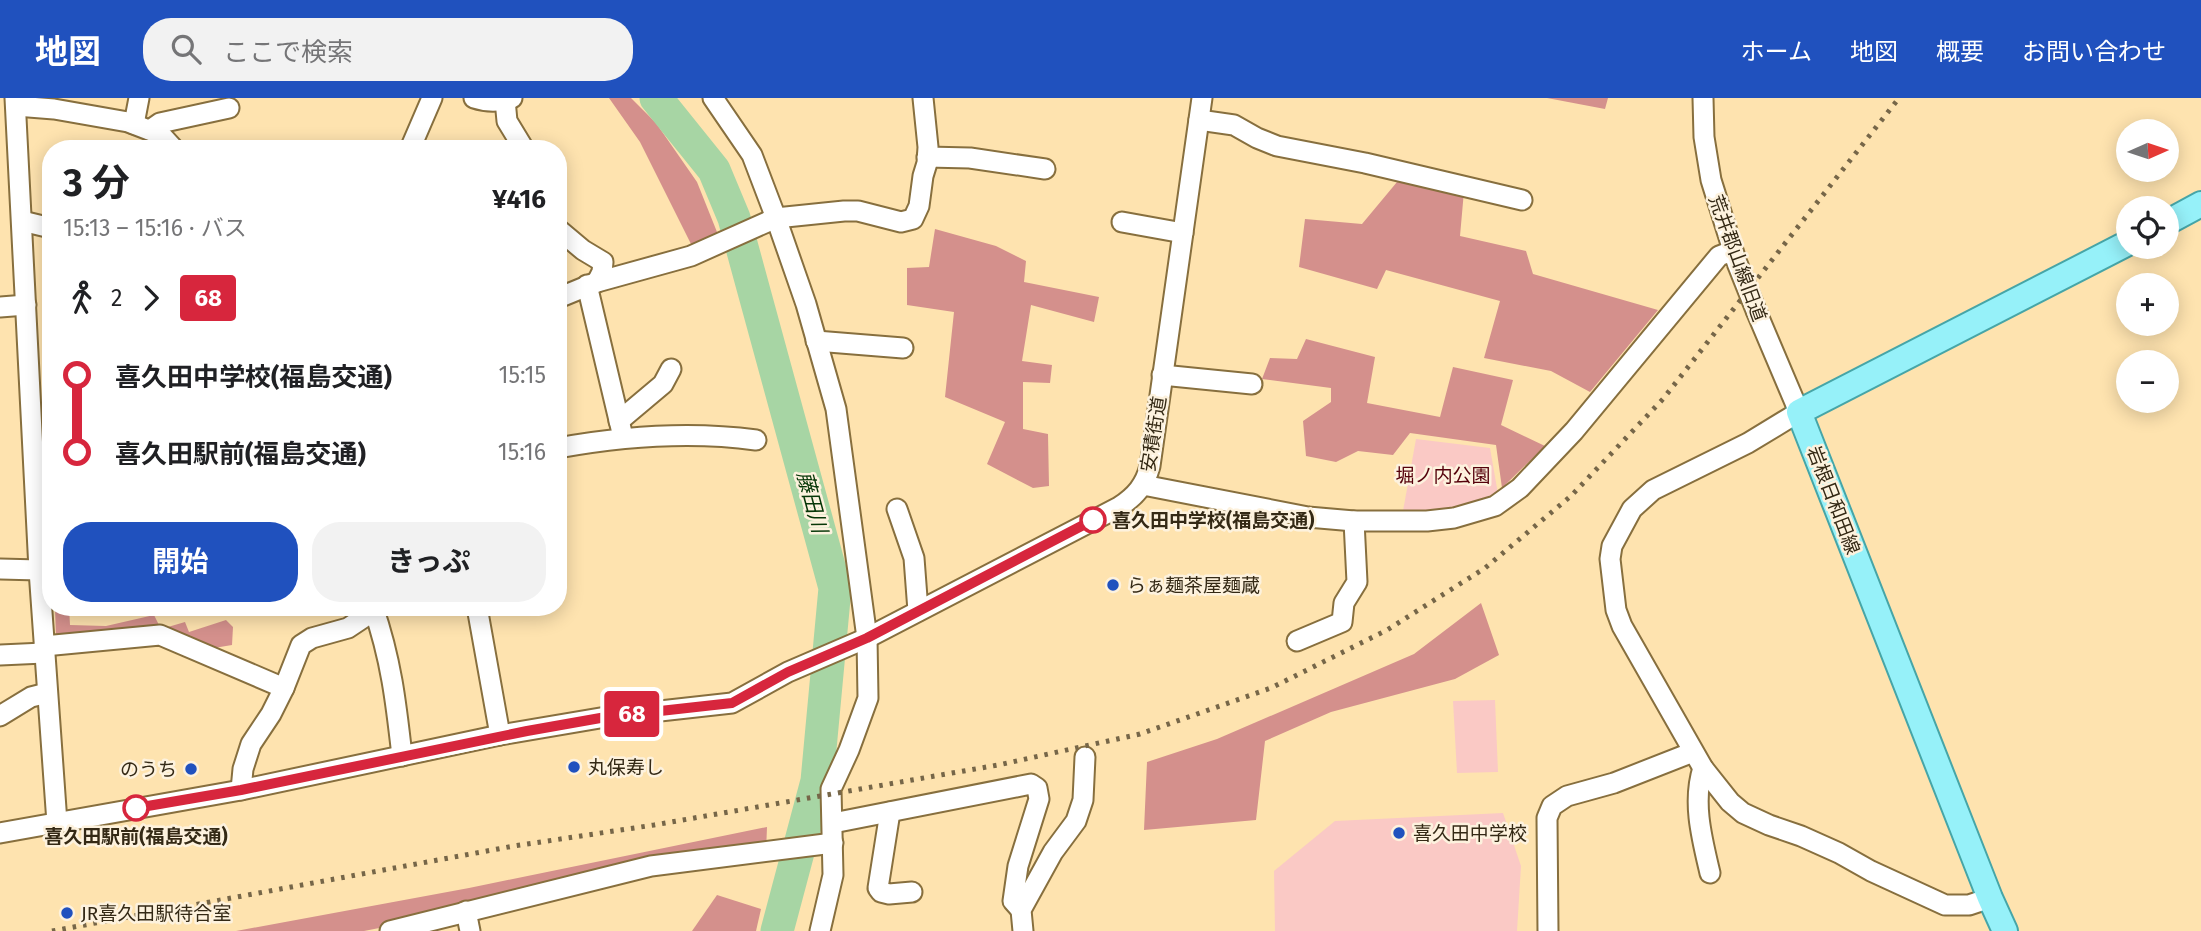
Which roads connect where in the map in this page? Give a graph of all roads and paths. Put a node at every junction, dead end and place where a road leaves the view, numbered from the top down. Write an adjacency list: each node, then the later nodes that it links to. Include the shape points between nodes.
1 (139, 98): 12 (street)
2 (433, 98): 14 (street)
3 (474, 98): 8 (street)
4 (713, 98): 21 (street, via 752,155)
5 (923, 98): 16 (street)
6 (1202, 98): 11 (street, 安積街道)
7 (1703, 98): 28 (street, 荒井郡山線旧道, via 1710,180)
8 (508, 99): 15 (street, via 507,121)
9 (16, 102): 12 (street); 22 (street)
10 (229, 108): 12 (street)
11 (1199, 120): 18 (street, via 1234,125 1277,146); 25 (street, 安積街道)
12 (142, 127): 13 (street)
13 (166, 140)
14 (414, 140)
15 (519, 140)
16 (928, 157): 17 (street); 21 (street, via 913,219 892,220 858,211)
17 (1045, 169)
18 (1522, 200)
19 (2201, 204): 20 (main road)
20 (2179, 216)
21 (776, 218): 29 (street, via 691,256); 33 (street)
22 (22, 221): 24 (street); 31 (street)
23 (1122, 222): 25 (street)
24 (42, 227)
25 (1182, 233): 36 (street, 安積街道)
26 (567, 237): 29 (street, via 603,262 602,272)
27 (2116, 249): 38 (main road)
28 (1734, 257): 38 (street, 荒井郡山線旧道, bridge); 46 (street, via 1719,256 1574,431 1520,488 1495,506 1427,521)
29 (592, 283): 30 (street); 39 (street)
30 (567, 294)
31 (26, 305): 32 (street); 42 (street)
32 (0, 307)
33 (816, 341): 34 (street); 53 (street, via 836,409)
34 (903, 348)
35 (671, 369): 39 (street)
36 (1162, 374): 37 (street); 43 (street, 安積街道, via 1150,466)
37 (1252, 384)
38 (1800, 412): 63 (street, via 1653,490 1626,517 1612,546 1616,610 1622,626); 72 (main road, 岩根日和田線)
39 (621, 429): 40 (street); 41 (street)
40 (755, 440)
41 (567, 445)
42 (42, 472)
43 (1143, 485): 46 (street, via 1308,517); 49 (street, 安積街道, via 1119,507)
44 (42, 504): 48 (street)
45 (897, 509): 49 (street, via 914,558)
46 (1354, 521): 54 (street, via 1357,582 1344,603 1342,622)
47 (0, 569): 48 (street)
48 (39, 570): 55 (street)
49 (918, 611): 53 (street, 安積街道)
50 (365, 616): 57 (street, via 348,628 301,645)
51 (376, 616): 61 (street, via 386,643)
52 (479, 616): 60 (street)
53 (867, 638): 60 (street, 安積街道, via 788,672 732,703); 67 (street, via 868,698 831,789)
54 (1297, 641)
55 (44, 650): 56 (street); 57 (street, via 160,635); 58 (street)
56 (0, 655)
57 (284, 688): 64 (street, via 251,744)
58 (47, 693): 59 (street); 66 (street)
59 (0, 716)
60 (500, 735): 61 (street, 安積街道)
61 (402, 756): 64 (street, 安積街道)
62 (1085, 757): 73 (street, via 1083,800 1076,821)
63 (1698, 760): 70 (street, via 1698,807); 72 (street, via 1743,813 1801,836 1930,900 1969,905); 79 (street, via 1567,796 1552,806 1547,818)
64 (241, 790): 66 (street, 安積街道)
65 (890, 812): 67 (street); 71 (street, via 878,888 889,894); 73 (street, via 1025,784 1037,788 1039,799 1018,866 1013,901)
66 (58, 822): 68 (street, 安積街道)
67 (833, 823): 69 (street)
68 (0, 833)
69 (833, 843): 74 (street, via 651,866); 77 (street, via 833,875)
70 (1710, 873)
71 (912, 892)
72 (1990, 898): 80 (main road, 岩根日和田線)
73 (1021, 909): 78 (street)
74 (467, 911): 75 (street); 76 (street)
75 (390, 931)
76 (470, 931)
77 (820, 931)
78 (1023, 931)
79 (1548, 931)
80 (2005, 931)

